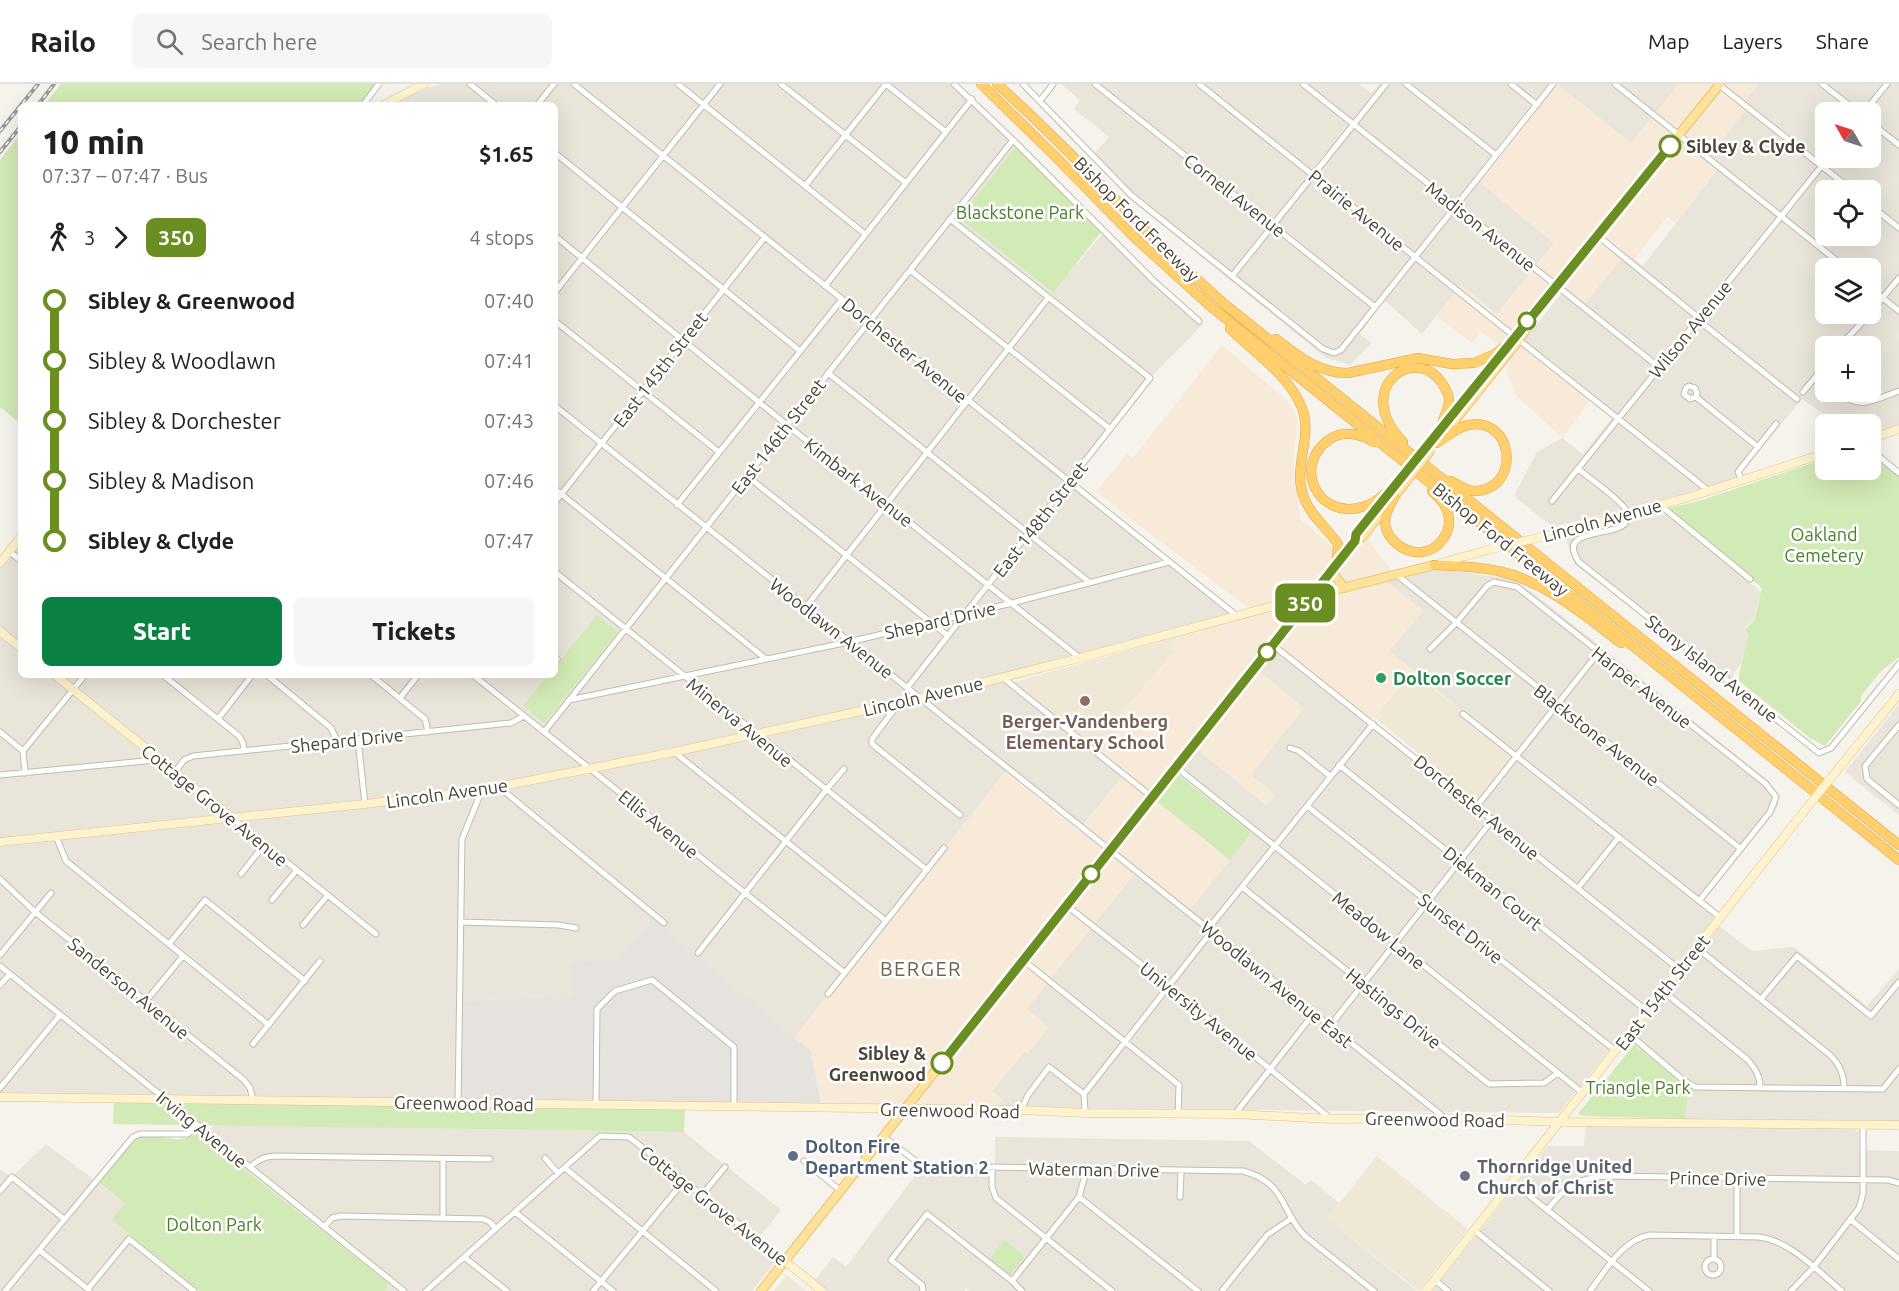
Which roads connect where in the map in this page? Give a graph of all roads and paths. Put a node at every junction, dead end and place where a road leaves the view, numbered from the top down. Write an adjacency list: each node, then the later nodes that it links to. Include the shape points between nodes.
1 (379, 84): 28 (street)
2 (424, 84): 29 (street)
3 (470, 84): 30 (street)
4 (554, 84): 31 (street)
5 (574, 84): 44 (street, Dorchester Avenue)
6 (678, 84): 34 (street)
7 (720, 84): 34 (street)
8 (782, 84): 40 (street)
9 (886, 84): 38 (street); 40 (street)
10 (954, 84): 26 (street)
11 (981, 84): 78 (highway, Bishop Ford Freeway, via 1133,236)
12 (996, 84): 79 (highway, Bishop Ford Freeway)
13 (1023, 84): 27 (street)
14 (1053, 84): 27 (street)
15 (1095, 84): 58 (street, Cornell Avenue)
16 (1199, 84): 49 (street, Prairie Avenue)
17 (1303, 84): 36 (street, Madison Avenue)
18 (1386, 84): 36 (street)
19 (1406, 84): 45 (street)
20 (1511, 84): 35 (street)
21 (1553, 84): 35 (street)
22 (1615, 84): 39 (street)
23 (1719, 84): 39 (main road); 46 (street)
24 (1822, 84): 32 (street)
25 (1887, 84): 33 (street)
26 (972, 99): 38 (street); 41 (street)
27 (1040, 101): 68 (street, via 1131,195)
28 (365, 102)
29 (392, 102)
30 (492, 102)
31 (539, 102)
32 (1845, 102)
33 (1872, 102)
34 (704, 104): 44 (street); 52 (street)
35 (1537, 105): 45 (street)
36 (1354, 124): 49 (street); 53 (street, Madison Avenue)
37 (1881, 131): 42 (street)
38 (946, 132): 51 (street)
39 (1679, 135): 56 (street); 61 (main road)
40 (845, 136): 51 (street); 52 (street)
41 (1013, 140): 57 (street, East 146th Street); 84 (street)
42 (1899, 145)
43 (558, 155): 54 (street)
44 (663, 155): 54 (street); 62 (street, Dorchester Avenue)
45 (1496, 155): 53 (street)
46 (1815, 161)
47 (1819, 168): 56 (street, Wilson Avenue)
48 (1824, 168): 50 (street)
49 (1313, 175): 58 (street); 65 (street, Prairie Avenue)
50 (1839, 180)
51 (906, 183): 60 (street)
52 (805, 186): 60 (street)
53 (1456, 206): 65 (street); 71 (street, Madison Avenue)
54 (622, 207): 64 (street); 73 (street)
55 (1881, 214): 59 (street)
56 (1780, 217): 66 (street); 82 (street, Wilson Avenue)
57 (950, 219): 67 (street, East 146th Street); 74 (street)
58 (1273, 225): 68 (street); 80 (street, Cornell Avenue)
59 (1899, 228)
60 (865, 234): 70 (street)
61 (1598, 236): 71 (main road); 82 (street)
62 (765, 237): 70 (street, Dorchester Avenue); 73 (street, East 145th Street)
63 (558, 238): 64 (street, Kimbark Avenue)
64 (582, 257): 72 (street); 88 (street, Kimbark Avenue)
65 (1415, 257): 80 (street); 89 (street, Prairie Avenue)
66 (1833, 258)
67 (910, 270): 83 (street, East 146th Street); 90 (street)
68 (1233, 275): 80 (street, via 1323,349 1334,353 1341,350)
69 (1899, 278): 75 (street)
70 (825, 286): 76 (street, Dorchester Avenue)
71 (1557, 286): 89 (main road); 92 (street, Madison Avenue)
72 (558, 288)
73 (723, 289): 88 (street, East 145th Street); 91 (street)
74 (1048, 298): 90 (street); 108 (street, East 148th Street, via 1150,378)
75 (1883, 298): 77 (street); 81 (street)
76 (842, 299): 83 (street, Dorchester Avenue); 91 (street)
77 (1881, 300)
78 (1209, 305): 114 (highway, Bishop Ford Freeway); 145 (highway, via 1278,374 1301,407 1306,430 1300,484 1308,507 1338,544)
79 (1228, 307): 89 (highway, via 1306,362 1338,373 1418,358 1474,363); 117 (highway, Bishop Ford Freeway)
80 (1375, 307)
81 (1899, 311)
82 (1698, 319): 92 (street, Wilson Avenue); 100 (street)
83 (869, 321): 93 (street, East 146th Street); 101 (street, Dorchester Avenue)
84 (1199, 321)
85 (558, 323): 96 (street)
86 (1860, 324): 87 (street)
87 (1849, 336)
88 (683, 339): 96 (street, East 145th Street); 102 (street, Kimbark Avenue)
89 (1514, 340): 104 (street, Prairie Avenue); 107 (main road); 112 (main road)
90 (1008, 349): 101 (street); 108 (street)
91 (800, 351): 102 (street)
92 (1660, 368): 104 (street, Wilson Avenue)
93 (828, 373): 106 (street, East 146th Street); 116 (street)
94 (1815, 377): 97 (street)
95 (1899, 390): 99 (street)
96 (643, 391): 111 (street, East 145th Street); 115 (street)
97 (1803, 392)
98 (1696, 397): 113 (street)
99 (1881, 397)
100 (1797, 399)
101 (967, 401): 116 (street); 126 (street, Dorchester Avenue)
102 (759, 402): 106 (street, Kimbark Avenue); 115 (street)
103 (558, 408): 111 (street, Woodlawn Avenue)
104 (1618, 419): 120 (street, Wilson Avenue); 127 (street, Prairie Avenue)
105 (1776, 424): 113 (street)
106 (787, 425): 123 (street, East 146th Street); 133 (street, Kimbark Avenue)
107 (1442, 427): 112 (main road); 117 (highway, via 1449,400 1439,379 1431,372 1412,368 1395,374 1384,390 1384,412 1388,424)
108 (1110, 429): 126 (street, East 148th Street)
109 (1899, 429): 110 (street)
110 (1881, 435)
111 (601, 443): 130 (street, East 145th Street); 134 (street, Woodlawn Avenue)
112 (1432, 447): 124 (highway, via 1456,429 1481,425 1501,437 1508,455 1502,475 1494,484 1476,491); 129 (main road, bridge)
113 (1758, 447): 125 (street, via 1738,472)
114 (1389, 449): 122 (highway, Bishop Ford Freeway); 129 (highway, via 1361,436 1339,435 1318,449 1311,478 1321,496 1340,509 1364,507)
115 (719, 452): 134 (street)
116 (927, 452): 133 (street); 138 (street)
117 (1413, 457): 124 (highway, Bishop Ford Freeway)
118 (1815, 457): 125 (street, Lincoln Avenue)
119 (1881, 458): 121 (street)
120 (1578, 469): 132 (street, Wilson Avenue); 136 (street, via 1626,507)
121 (1899, 473)
122 (1420, 475): 129 (highway, via 1441,499 1448,514 1448,529 1439,544 1413,551 1392,539 1385,523); 184 (highway, Bishop Ford Freeway)
123 (747, 476): 137 (street, East 146th Street); 141 (street)
124 (1439, 477): 236 (highway, Bishop Ford Freeway)
125 (1742, 480): 127 (street, Lincoln Avenue)
126 (1069, 481): 138 (street, East 148th Street); 143 (street, Dorchester Avenue)
127 (1709, 491): 135 (street, Lincoln Avenue)
128 (558, 492): 130 (street)
129 (1394, 492): 145 (main road, via 1363,536)
130 (561, 494): 131 (street, East 145th Street); 149 (street)
131 (558, 498)
132 (1552, 501)
133 (886, 504): 141 (street); 152 (street, Kimbark Avenue)
134 (677, 505): 137 (street, Woodlawn Avenue)
135 (1660, 505): 136 (street, Lincoln Avenue); 150 (street)
136 (1628, 513): 146 (street, Lincoln Avenue, bridge); 173 (street, Stony Island Avenue, via 1628,522 1621,527 1577,540 1574,547 1580,562 1819,753 1831,748)
137 (705, 528): 149 (street, East 146th Street); 157 (street, Woodlawn Avenue)
138 (1028, 533): 151 (street); 152 (street, East 148th Street)
139 (18, 540): 140 (street)
140 (9, 551): 142 (street); 144 (street)
141 (845, 555): 157 (street); 160 (street)
142 (18, 558)
143 (1169, 562): 151 (street, Shepard Drive); 159 (street, Dorchester Avenue)
144 (0, 563)
145 (1336, 565): 153 (main road, via 1335,576); 154 (main road)
146 (1434, 565): 148 (main road, Lincoln Avenue); 184 (highway, via 1501,571 1527,581 1576,609)
147 (558, 574): 163 (street, Minerva Avenue)
148 (1397, 575): 153 (main road, Lincoln Avenue); 162 (street, Blackstone Avenue)
149 (665, 578): 163 (street, East 146th Street); 172 (street)
150 (1749, 579)
151 (1089, 582): 155 (street, Shepard Drive)
152 (988, 585): 155 (street, Kimbark Avenue); 158 (street, East 148th Street)
153 (1344, 588): 154 (main road, Lincoln Avenue)
154 (1311, 596): 156 (street, Lincoln Avenue); 161 (main road)
155 (1011, 603): 158 (street, Shepard Drive); 171 (street, Kimbark Avenue)
156 (1276, 606): 159 (street, Lincoln Avenue); 161 (street, via 1287,609)
157 (806, 607): 166 (street, Woodlawn Avenue)
158 (966, 613): 160 (street, Shepard Drive); 165 (street, East 148th Street)
159 (1237, 616): 171 (street, Lincoln Avenue)
160 (931, 622): 165 (street); 166 (street, Shepard Drive)
161 (1291, 622): 167 (main road)
162 (1456, 623): 169 (street); 170 (street, Harper Avenue, via 1494,582 1517,587 1531,596); 192 (street, Blackstone Avenue)
163 (625, 628): 174 (street, Minerva Avenue); 190 (street, East 146th Street)
164 (0, 631): 168 (street)
165 (948, 636): 185 (street, East 148th Street)
166 (849, 642): 172 (street, Shepard Drive); 185 (street, Woodlawn Avenue)
167 (1273, 645): 196 (street, Dorchester Avenue); 211 (main road)
168 (18, 646)
169 (1430, 650)
170 (1598, 653): 192 (street); 239 (street, Harper Avenue, via 1766,784 1776,797 1770,812)
171 (1080, 658): 175 (street, Lincoln Avenue)
172 (766, 659): 174 (street, Shepard Drive)
173 (1899, 664)
174 (685, 677): 190 (street, Shepard Drive); 201 (street, Minerva Avenue)
175 (1002, 677): 189 (street, Lincoln Avenue); 221 (street)
176 (59, 678): 186 (street, Cottage Grove Avenue)
177 (83, 678): 186 (street)
178 (167, 678): 195 (street)
179 (250, 678): 195 (street)
180 (271, 678): 203 (street, via 332,728)
181 (375, 678): 188 (street)
182 (416, 678): 188 (street)
183 (478, 678): 194 (street, Ellis Avenue)
184 (1686, 687): 241 (highway, Bishop Ford Freeway)
185 (907, 688): 189 (street, Woodlawn Avenue)
186 (74, 690): 205 (street); 209 (street, Cottage Grove Avenue)
187 (1899, 694): 257 (street, East 154th Street, bridge)
188 (400, 698): 199 (street, via 425,719)
189 (920, 698): 191 (street, Lincoln Avenue); 240 (street, Woodlawn Avenue)
190 (569, 700): 200 (street, East 146th Street)
191 (899, 702): 201 (street, Lincoln Avenue); 227 (street, via 872,739 874,747)
192 (1558, 704): 208 (street); 239 (street, Blackstone Avenue)
193 (1464, 714): 208 (street)
194 (524, 716): 199 (street, Shepard Drive, via 511,723); 200 (street, Ellis Avenue)
195 (218, 719): 206 (street, via 239,736)
196 (1373, 723): 210 (street); 226 (street, Dorchester Avenue)
197 (1899, 725): 224 (street, via 1865,766 1867,779)
198 (0, 732): 205 (street)
199 (428, 732): 202 (street, Shepard Drive)
200 (544, 732): 212 (street, Ellis Avenue)
201 (755, 734): 207 (street, Lincoln Avenue); 220 (street, Minerva Avenue)
202 (358, 739): 203 (street, Shepard Drive); 223 (street)
203 (337, 741): 206 (street, Shepard Drive)
204 (1290, 748): 217 (street)
205 (23, 751): 215 (street)
206 (244, 751): 214 (street, Shepard Drive, via 193,756)
207 (674, 752): 212 (street, Lincoln Avenue); 234 (street)
208 (1517, 756): 226 (street); 232 (street)
209 (156, 758): 214 (street, Cottage Grove Avenue); 215 (street)
210 (1340, 765): 217 (street); 242 (street, Diekman Court)
211 (1176, 767): 221 (main road); 237 (street, Meadow Lane)
212 (590, 769): 218 (street, Lincoln Avenue); 250 (street, Ellis Avenue)
213 (844, 769): 220 (street)
214 (174, 772): 222 (street, Cottage Grove Avenue)
215 (26, 773): 216 (street)
216 (0, 776)
217 (1330, 776): 225 (street)
218 (499, 787): 219 (street, Lincoln Avenue); 260 (street)
219 (482, 790): 223 (street, Lincoln Avenue); 259 (street, via 462,839)
220 (826, 790): 234 (street); 243 (street, Minerva Avenue)
221 (1152, 797): 240 (main road)
222 (214, 804): 228 (street, Cottage Grove Avenue); 230 (street)
223 (365, 804): 228 (street, Lincoln Avenue)
224 (1899, 805)
225 (1307, 806): 237 (street); 254 (street, Sunset Drive)
226 (1477, 806): 229 (street, Dorchester Avenue)
227 (960, 815)
228 (232, 818): 230 (street, Lincoln Avenue); 235 (street, Cottage Grove Avenue)
229 (1493, 819): 242 (street); 248 (street, Dorchester Avenue)
230 (210, 820): 231 (street, Lincoln Avenue)
231 (56, 836): 233 (street, Lincoln Avenue); 266 (street, via 66,861)
232 (1619, 837): 248 (street); 253 (street)
233 (0, 842)
234 (785, 842): 250 (street); 258 (street)
235 (264, 845): 244 (street, Cottage Grove Avenue); 245 (street)
236 (1899, 845)
237 (1275, 846): 247 (street); 265 (street, Meadow Lane)
238 (944, 848): 243 (street)
239 (1742, 849): 253 (street)
240 (1110, 850): 255 (main road); 263 (street, Woodlawn Avenue East)
241 (1899, 860)
242 (1459, 861): 254 (street); 286 (street, Diekman Court)
243 (927, 870): 258 (street)
244 (296, 871): 251 (street, Cottage Grove Avenue); 252 (street)
245 (241, 874)
246 (0, 879): 256 (street, Sanderson Avenue)
247 (1242, 886): 263 (street); 279 (street, Hastings Drive)
248 (1578, 888): 274 (street, Dorchester Avenue)
249 (51, 893): 256 (street)
250 (744, 893): 268 (street); 275 (street, Ellis Avenue)
251 (327, 896): 261 (street); 264 (street, Cottage Grove Avenue)
252 (272, 900)
253 (1699, 901): 257 (street)
254 (1427, 902): 265 (street); 294 (street, Sunset Drive)
255 (1066, 905): 271 (main road); 281 (street, University Avenue)
256 (35, 912): 269 (street); 285 (street, Sanderson Avenue)
257 (1721, 918): 267 (street, East 154th Street)
258 (886, 921): 275 (street)
259 (461, 922): 262 (street); 306 (street)
260 (664, 923)
261 (303, 925)
262 (576, 928)
263 (1210, 930): 281 (street); 287 (street, Woodlawn Avenue East)
264 (375, 934)
265 (1395, 943): 279 (street); 297 (street, Meadow Lane)
266 (169, 944): 270 (street); 277 (street, via 205,900)
267 (1697, 948): 274 (street, East 154th Street); 284 (street)
268 (698, 953)
269 (0, 955)
270 (183, 956): 285 (street); 289 (street)
271 (1023, 960): 292 (street); 309 (main road)
272 (320, 962): 277 (street)
273 (0, 966): 276 (street, Irving Avenue)
274 (1680, 970): 282 (street, East 154th Street)
275 (845, 972): 283 (street)
276 (10, 974): 280 (street); 288 (street, Irving Avenue)
277 (305, 981): 289 (street)
278 (1899, 982): 284 (street, via 1871,1016 1797,956)
279 (1363, 983): 290 (street); 297 (street, Hastings Drive, via 1489,1084 1544,1083)
280 (0, 985)
281 (1169, 986): 292 (street); 295 (street, University Avenue)
282 (1663, 991): 286 (street, East 154th Street); 299 (street, via 1748,1060 1757,1071)
283 (828, 994)
284 (1761, 999): 300 (street, via 1836,1060)
285 (146, 1001): 305 (street, Sanderson Avenue, via 244,1080)
286 (1647, 1011): 291 (street, East 154th Street)
287 (1314, 1013): 290 (street, Woodlawn Avenue East); 295 (street)
288 (60, 1015): 298 (street); 304 (street, Irving Avenue)
289 (269, 1024): 293 (street)
290 (1330, 1026): 314 (street, Woodlawn Avenue East)
291 (1629, 1035): 294 (street, East 154th Street); 299 (street, via 1695,1087)
292 (1125, 1041): 302 (street); 312 (street, via 1179,1085)
293 (253, 1044)
294 (1616, 1051): 301 (street, East 154th Street)
295 (1270, 1069): 313 (street); 315 (street, University Avenue)
296 (1899, 1069): 300 (street, via 1883,1089)
297 (1558, 1073): 301 (street, Meadow Lane)
298 (0, 1088)
299 (1760, 1088): 300 (street)
300 (1844, 1089)
301 (1583, 1093): 316 (street, East 154th Street)
302 (1084, 1094): 310 (street, via 1049,1067); 311 (street)
303 (0, 1097): 304 (street, Greenwood Road)
304 (166, 1100): 305 (street, Greenwood Road); 319 (street, Irving Avenue)
305 (253, 1100): 306 (street, Greenwood Road)
306 (458, 1103): 307 (street, Greenwood Road)
307 (596, 1105): 308 (street, Greenwood Road); 308 (street, via 597,1009 615,991 652,980 734,1047)
308 (734, 1107): 309 (street, Greenwood Road)
309 (906, 1110): 310 (street, Greenwood Road); 320 (main road)
310 (1021, 1110): 311 (street, Greenwood Road)
311 (1085, 1113): 312 (street, Greenwood Road)
312 (1179, 1114): 313 (street, Greenwood Road)
313 (1235, 1114): 315 (street, Greenwood Road)
314 (1445, 1118): 315 (street, Greenwood Road); 316 (street, Greenwood Road)
315 (1331, 1119)
316 (1560, 1122): 317 (street, Greenwood Road); 335 (street, East 154th Street)
317 (1863, 1125): 318 (street, Greenwood Road); 333 (street)
318 (1899, 1125)
319 (197, 1126): 325 (street, Irving Avenue); 346 (street, via 188,1134 133,1137)
320 (884, 1137): 327 (street, Waterman Drive, via 927,1166); 338 (main road)
321 (545, 1158): 331 (street)
322 (443, 1159): 323 (street); 325 (street, via 265,1157); 344 (street)
323 (490, 1159)
324 (804, 1161): 338 (street)
325 (250, 1167): 348 (street, Irving Avenue)
326 (725, 1167): 339 (street)
327 (992, 1167): 329 (street, Waterman Drive); 354 (street, via 996,1198)
328 (565, 1168): 331 (street); 334 (street, Cottage Grove Avenue, via 600,1136 629,1137); 351 (street)
329 (1087, 1168): 330 (street, Waterman Drive); 340 (street)
330 (1181, 1171): 341 (street); 345 (street, Waterman Drive, via 1251,1173 1281,1196)
331 (558, 1173): 343 (street)
332 (1737, 1178): 333 (street, Prince Drive); 342 (street, Prince Drive, via 1592,1177 1559,1194); 352 (street)
333 (1862, 1180): 336 (street, Prince Drive); 347 (street, via 1861,1202)
334 (684, 1181): 339 (street, Cottage Grove Avenue); 351 (street)
335 (1512, 1182): 342 (street); 350 (street, East 154th Street)
336 (1899, 1183)
337 (0, 1191): 346 (street, via 12,1177)
338 (841, 1191): 359 (main road)
339 (702, 1195): 359 (street, Cottage Grove Avenue)
340 (1079, 1197): 354 (street); 381 (street)
341 (1180, 1197)
342 (1548, 1209): 360 (street)
343 (515, 1212): 349 (street); 363 (street)
344 (442, 1217): 348 (street, via 340,1216); 349 (street, via 483,1219)
345 (1292, 1218): 382 (street, via 1267,1235); 383 (street, Waterman Drive, via 1311,1242)
346 (64, 1219): 355 (street)
347 (1851, 1220): 358 (street); 361 (street)
348 (324, 1227): 365 (street, Irving Avenue)
349 (496, 1229): 356 (street)
350 (1474, 1230): 362 (street, East 154th Street); 386 (street)
351 (642, 1231): 363 (street); 376 (street)
352 (1737, 1236): 353 (street); 361 (street, via 1775,1240)
353 (1714, 1237): 357 (street); 360 (street, via 1644,1236 1632,1242)
354 (1046, 1238): 364 (street); 380 (street)
355 (39, 1250): 367 (street); 368 (street)
356 (464, 1257): 372 (street); 373 (street)
357 (1714, 1258)
358 (1899, 1259)
359 (785, 1261): 377 (main road); 378 (street, Cottage Grove Avenue)
360 (1613, 1262): 387 (street); 388 (street)
361 (1813, 1268): 389 (street); 390 (street)
362 (1435, 1280): 384 (street, East 154th Street); 385 (street)
363 (601, 1281): 374 (street); 375 (street)
364 (1012, 1281): 366 (street, via 927,1214 891,1260); 379 (street)
365 (396, 1284): 370 (street); 371 (street, Irving Avenue)
366 (922, 1288)
367 (89, 1290): 369 (street, via 129,1239)
368 (4, 1291)
369 (194, 1291)
370 (390, 1291)
371 (404, 1291)
372 (426, 1291)
373 (507, 1291)
374 (593, 1291)
375 (613, 1291)
376 (716, 1291)
377 (761, 1291)
378 (822, 1291)
379 (1022, 1291)
380 (1112, 1291)
381 (1198, 1291)
382 (1222, 1291)
383 (1374, 1291)
384 (1426, 1291)
385 (1448, 1291)
386 (1549, 1291)
387 (1590, 1291)
388 (1649, 1291)
389 (1791, 1291)
390 (1842, 1291)

